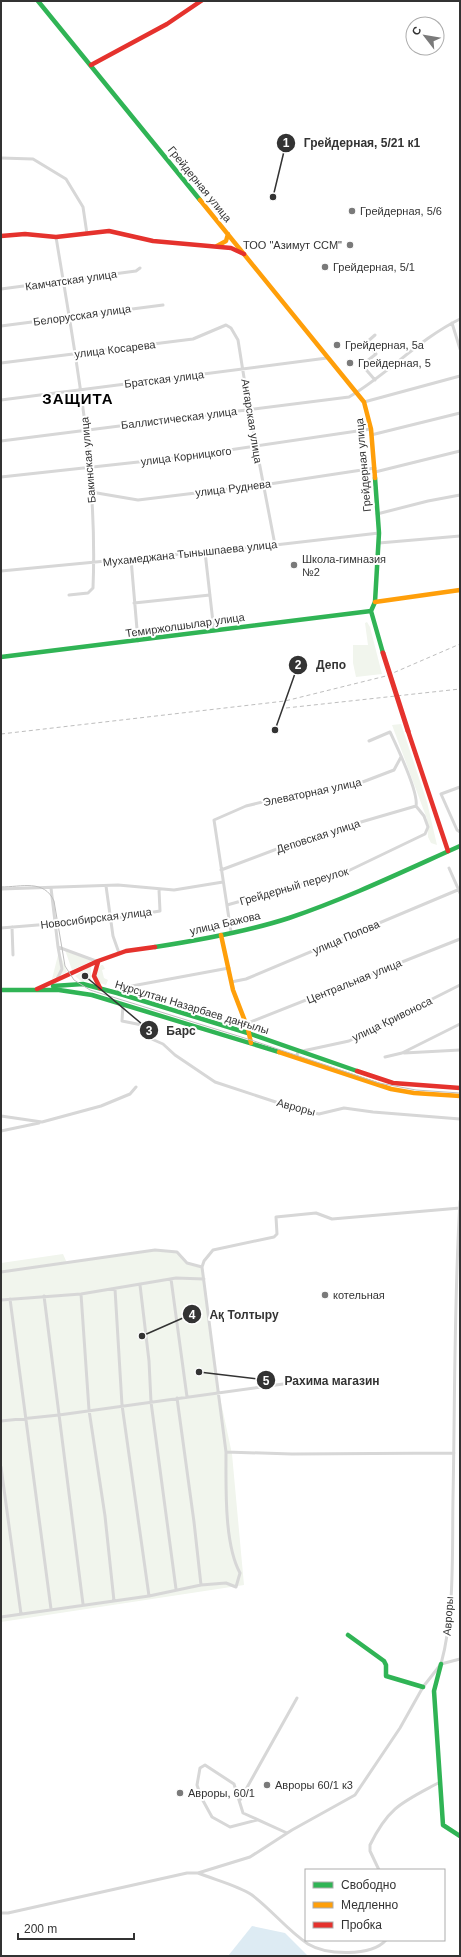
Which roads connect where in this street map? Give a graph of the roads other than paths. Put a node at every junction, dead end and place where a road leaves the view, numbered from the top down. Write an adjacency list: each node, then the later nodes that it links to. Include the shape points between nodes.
1 (38, 1): 3 (main road, Грейдерная улица)
2 (202, 1): 3 (main road, via 167,24)
3 (91, 65): 6 (main road, Грейдерная улица)
4 (1, 158): 5 (street, via 34,159 66,178 83,207)
5 (87, 234): 8 (main road); 9 (main road, via 109,231 153,241)
6 (228, 234): 9 (main road, via 224,243); 10 (main road, Грейдерная улица)
7 (1, 236): 8 (main road, via 25,234)
8 (56, 237): 12 (street, Бакинская улица)
9 (216, 247): 10 (main road, via 231,248)
10 (244, 254): 23 (main road, Грейдерная улица)
11 (140, 268): 12 (street, Камчатская улица, via 136,271)
12 (63, 281): 13 (street, Камчатская улица); 15 (street, Бакинская улица)
13 (1, 289)
14 (163, 305): 15 (street, Белорусская улица)
15 (70, 316): 19 (street, Белорусская улица); 22 (street, Бакинская улица)
16 (460, 319): 17 (street, Баллистическая улица)
17 (452, 323): 21 (street); 27 (street, Баллистическая улица, via 434,333)
18 (226, 325): 22 (street, улица Косарева, via 194,339); 25 (street, Ангарская улица, via 231,328 238,340)
19 (1, 326)
20 (375, 335): 27 (street, via 367,342 376,354 362,365)
21 (460, 349)
22 (75, 353): 24 (street, улица Косарева); 28 (street, Бакинская улица)
23 (327, 358): 25 (street, Братская улица); 29 (main road, Грейдерная улица)
24 (1, 363)
25 (244, 369): 28 (street, Братская улица); 32 (street, Ангарская улица)
26 (460, 376): 31 (street)
27 (375, 380): 29 (street, Баллистическая улица)
28 (80, 390): 30 (street, Братская улица); 34 (street, Бакинская улица)
29 (356, 393): 31 (main road, Грейдерная улица); 32 (street, Баллистическая улица, via 349,397)
30 (1, 400)
31 (364, 402): 35 (main road, Грейдерная улица)
32 (249, 409): 34 (street, Баллистическая улица); 38 (street, Ангарская улица)
33 (460, 413): 36 (street)
34 (86, 429): 37 (street, Баллистическая улица); 40 (street, Бакинская улица)
35 (371, 429): 36 (main road, Грейдерная улица); 38 (street, улица Корницкого)
36 (371, 435): 41 (main road, Грейдерная улица)
37 (1, 440)
38 (256, 446): 40 (street, улица Корницкого); 43 (street, Ангарская улица)
39 (460, 451): 41 (street, улица Руднева)
40 (89, 467): 42 (street, улица Корницкого); 44 (street, Бакинская улица)
41 (375, 470): 43 (street, улица Руднева); 46 (main road, Грейдерная улица)
42 (1, 477)
43 (263, 485): 44 (street, улица Руднева, via 138,500); 50 (street, Ангарская улица)
44 (91, 492): 53 (street, Бакинская улица)
45 (460, 495): 46 (street)
46 (377, 514): 47 (main road, Грейдерная улица)
47 (379, 533): 49 (main road, Грейдерная улица); 50 (street, Мухамеджана Тынышпаева улица)
48 (460, 536): 49 (street)
49 (379, 543): 58 (main road, Грейдерная улица)
50 (275, 545): 51 (street, Мухамеджана Тынышпаева улица)
51 (204, 552): 52 (street, Мухамеджана Тынышпаева улица); 56 (street)
52 (131, 559): 53 (street, Мухамеджана Тынышпаева улица); 59 (street)
53 (94, 563): 54 (street, Мухамеджана Тынышпаева улица); 57 (street, Бакинская улица, via 93,588 88,592)
54 (1, 571)
55 (460, 590): 58 (main road)
56 (210, 595): 59 (street); 61 (street)
57 (69, 596)
58 (375, 602): 60 (main road, Грейдерная улица)
59 (134, 603): 62 (street)
60 (371, 611): 61 (main road, Темиржолшылар улица); 70 (main road, bridge)
61 (214, 631): 62 (main road, Темиржолшылар улица)
62 (138, 641): 63 (main road, Темиржолшылар улица)
63 (1, 657)
64 (369, 741): 65 (street, via 390,732)
65 (401, 757): 67 (street, via 418,801); 72 (street, Элеваторная улица, via 394,770 360,784 304,792 254,804 214,820)
66 (460, 787): 68 (street, via 441,794)
67 (416, 806): 72 (street, Деповская улица, via 306,838); 79 (street, Грейдерный переулок, via 428,827 425,834 348,871)
68 (460, 832)
69 (460, 846): 70 (main road, улица Бажова)
70 (448, 851): 84 (main road, улица Бажова, via 345,897 288,918)
71 (449, 868): 78 (street)
72 (221, 870): 73 (street)
73 (222, 882): 77 (street); 79 (street)
74 (106, 886): 75 (street); 77 (street); 80 (street)
75 (51, 888): 76 (street); 81 (street)
76 (1, 889)
77 (159, 890): 80 (street, Новосибирская улица, via 160,911)
78 (460, 891): 93 (street, улица Попова, via 246,979)
79 (227, 905): 84 (street)
80 (110, 919): 81 (street, Новосибирская улица); 88 (street)
81 (56, 925): 82 (street, Новосибирская улица); 87 (street)
82 (12, 927): 83 (street, Новосибирская улица); 89 (street)
83 (1, 928)
84 (231, 932): 85 (main road, улица Бажова)
85 (221, 935): 88 (main road, улица Бажова); 91 (main road)
86 (460, 939): 100 (street, Центральная улица)
87 (58, 947): 90 (street); 92 (street, via 62,969)
88 (119, 953): 90 (main road, улица Бажова)
89 (12, 955)
90 (98, 961): 92 (main road, улица Бажова); 96 (main road, via 93,977 94,983)
91 (229, 968): 93 (main road); 98 (street, via 121,988)
92 (57, 979): 95 (main road, улица Бажова)
93 (231, 982): 100 (main road, via 238,1006)
94 (460, 985): 107 (street, улица Кривоноса, via 349,1040)
95 (38, 989): 96 (main road, Нұрсұлтан Назарбаев даңғылы, via 82,984); 97 (main road, улица Бажова); 99 (main road, Нұрсұлтан Назарбаев даңғылы, via 76,991)
96 (101, 989): 98 (main road, Нұрсұлтан Назарбаев даңғылы)
97 (1, 990)
98 (117, 993): 103 (main road, Нұрсұлтан Назарбаев даңғылы)
99 (123, 1003): 102 (street, via 122,1021); 105 (main road, Нұрсұлтан Назарбаев даңғылы)
100 (248, 1023): 103 (main road)
101 (460, 1024): 108 (street)
102 (146, 1026)
103 (251, 1034): 105 (main road); 107 (main road, Нұрсұлтан Назарбаев даңғылы)
104 (147, 1038): 115 (street, Авроры, via 163,1044 215,1082 294,1108 319,1114 344,1108)
105 (251, 1043): 110 (main road, Нұрсұлтан Назарбаев даңғылы)
106 (460, 1050): 108 (street)
107 (298, 1052): 110 (street); 112 (main road, Нұрсұлтан Назарбаев даңғылы, via 393,1083)
108 (402, 1054): 109 (street)
109 (385, 1057)
110 (296, 1058): 113 (main road, Нұрсұлтан Назарбаев даңғылы, via 391,1089)
111 (136, 1087): 116 (street, via 130,1094 101,1106)
112 (460, 1088)
113 (460, 1096)
114 (1, 1116): 116 (street)
115 (460, 1119)
116 (42, 1122): 117 (street)
117 (1, 1131)
118 (460, 1201): 119 (street, Авроры)
119 (460, 1208): 120 (street, via 332,1219 316,1213 276,1217 277,1234 274,1237 213,1250); 141 (street, Авроры, via 454,1362)
120 (202, 1267): 121 (street, via 188,1263 177,1252 155,1250); 123 (street)
121 (1, 1272)
122 (171, 1279): 123 (street); 124 (street); 132 (street)
123 (204, 1279): 131 (street)
124 (140, 1285): 125 (street); 134 (street)
125 (114, 1289): 126 (street); 135 (street)
126 (81, 1294): 127 (street); 136 (street)
127 (44, 1296): 128 (street); 137 (street)
128 (10, 1299): 129 (street); 138 (street)
129 (1, 1300)
130 (305, 1381): 131 (street)
131 (219, 1393): 132 (street); 140 (street)
132 (188, 1397): 133 (street)
133 (177, 1398): 134 (street); 143 (street)
134 (151, 1402): 135 (street); 144 (street)
135 (122, 1405): 136 (street); 145 (street)
136 (89, 1410): 137 (street); 146 (street, via 105,1516)
137 (59, 1415): 138 (street); 147 (street)
138 (26, 1418): 139 (street); 148 (street)
139 (1, 1421)
140 (226, 1452): 141 (street); 143 (street, via 226,1501 234,1561 240,1573 236,1587 226,1583)
141 (454, 1453): 153 (street, Авроры, via 452,1562 447,1643)
142 (1, 1468): 149 (street)
143 (201, 1585): 144 (street)
144 (176, 1589): 145 (street)
145 (149, 1596): 146 (street)
146 (114, 1601): 147 (street)
147 (83, 1604): 148 (street)
148 (51, 1609): 149 (street)
149 (20, 1614): 150 (street)
150 (1, 1617)
151 (348, 1635): 154 (main road, via 380,1657 386,1664 386,1676)
152 (460, 1659): 153 (street)
153 (441, 1664): 154 (street); 156 (main road, via 434,1691)
154 (423, 1687): 159 (street, via 400,1728 355,1795)
155 (297, 1698): 157 (street)
156 (440, 1782): 160 (main road, via 443,1825); 161 (street, via 400,1803 388,1814 370,1845 370,1851)
157 (240, 1800): 158 (street, via 243,1813); 158 (street, via 234,1784 205,1765 200,1768 197,1785 212,1817 230,1827)
158 (257, 1820): 159 (street)
159 (287, 1833): 162 (street, via 250,1857)
160 (460, 1836)
161 (379, 1869)
162 (198, 1873): 163 (street, via 187,1873); 164 (street, via 251,1895)
163 (1, 1913)
164 (305, 1941)
165 (305, 1941): 166 (street, via 339,1953 360,1954)
166 (385, 1941)

